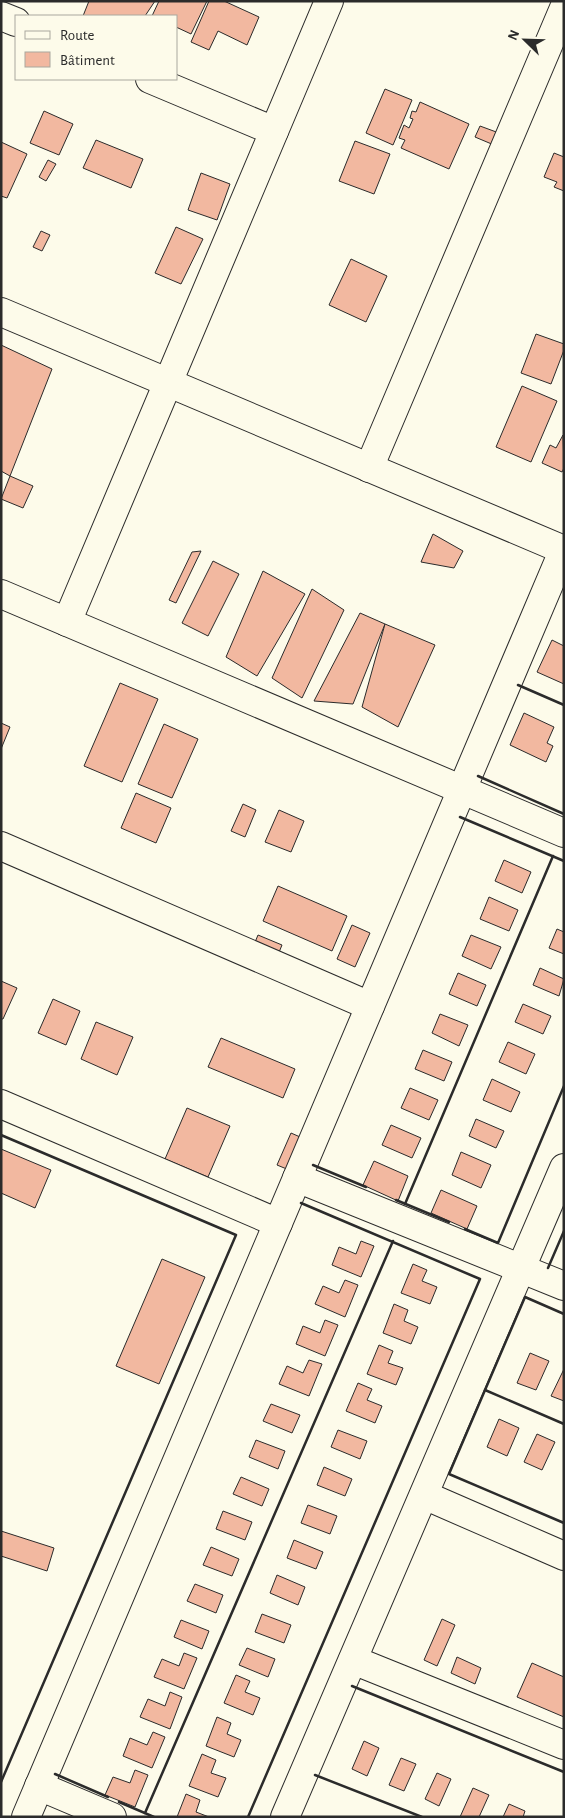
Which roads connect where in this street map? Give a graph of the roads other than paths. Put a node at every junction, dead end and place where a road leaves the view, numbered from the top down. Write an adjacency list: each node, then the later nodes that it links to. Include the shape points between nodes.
1 (329, 1): 6 (street)
2 (564, 8): 9 (street)
3 (1, 16): 4 (street)
4 (15, 22)
5 (152, 80): 6 (street)
6 (274, 131): 8 (street)
7 (1, 312): 8 (street)
8 (168, 382): 9 (street); 12 (street)
9 (369, 468): 10 (street)
10 (564, 550): 13 (street)
11 (1, 594): 12 (street)
12 (66, 622): 13 (street)
13 (462, 790): 14 (street); 16 (street)
14 (564, 833)
15 (1, 846): 16 (street)
16 (370, 1006): 19 (street)
17 (1, 1104): 20 (street)
18 (564, 1168): 21 (street)
19 (297, 1178): 20 (street); 21 (street)
20 (278, 1223): 27 (street)
21 (521, 1268): 22 (street); 23 (street)
22 (564, 1286)
23 (424, 1494): 24 (street); 25 (street)
24 (564, 1556)
25 (353, 1660): 26 (street); 30 (street)
26 (564, 1745)
27 (40, 1786): 28 (street); 29 (street)
28 (26, 1817)
29 (112, 1817)
30 (285, 1817)

